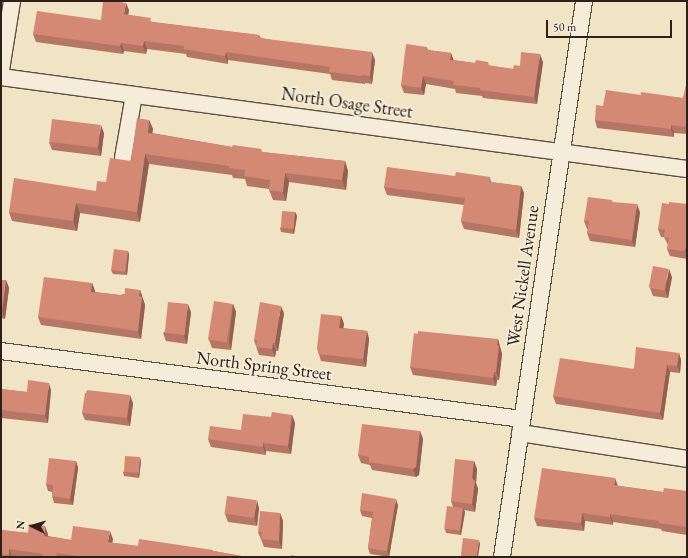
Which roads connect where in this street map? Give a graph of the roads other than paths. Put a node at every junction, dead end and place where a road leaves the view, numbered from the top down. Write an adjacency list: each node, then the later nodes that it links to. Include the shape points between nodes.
1 (12, 1): 3 (street)
2 (584, 1): 6 (street, West Nickell Avenue)
3 (1, 70)
4 (1, 77): 5 (street, North Osage Street)
5 (134, 95): 6 (street, North Osage Street); 7 (street)
6 (562, 152): 8 (street, North Osage Street); 10 (street, West Nickell Avenue)
7 (123, 158)
8 (687, 169)
9 (1, 352): 10 (street, North Spring Street)
10 (521, 426): 11 (street, North Spring Street); 12 (street, West Nickell Avenue)
11 (687, 459)
12 (502, 557)

